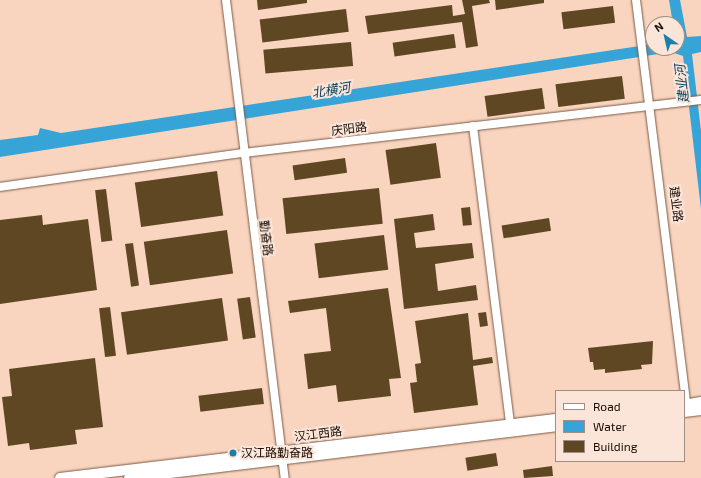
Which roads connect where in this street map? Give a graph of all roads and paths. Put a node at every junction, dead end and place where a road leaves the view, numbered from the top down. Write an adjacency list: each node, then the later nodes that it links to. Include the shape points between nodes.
1 (226, 0): 6 (street, 勤奋路)
2 (636, 0): 4 (street, 建业路)
3 (698, 100): 4 (street, 庆阳路)
4 (651, 106): 5 (street, 庆阳路); 8 (street, 建业路)
5 (473, 126): 6 (street, 庆阳路); 14 (street)
6 (243, 153): 7 (street, 庆阳路); 15 (street, 勤奋路)
7 (0, 187)
8 (684, 390)
9 (701, 402): 10 (main road)
10 (686, 408): 11 (main road)
11 (701, 410)
12 (555, 419): 14 (main road, 汉江西路)
13 (555, 426): 14 (main road, 汉江西路)
14 (511, 428): 15 (main road, 汉江西路)
15 (283, 455): 16 (main road, 汉江西路); 17 (main road, 汉江西路); 18 (street, 勤奋路)
16 (60, 478)
17 (129, 478)
18 (285, 478)

